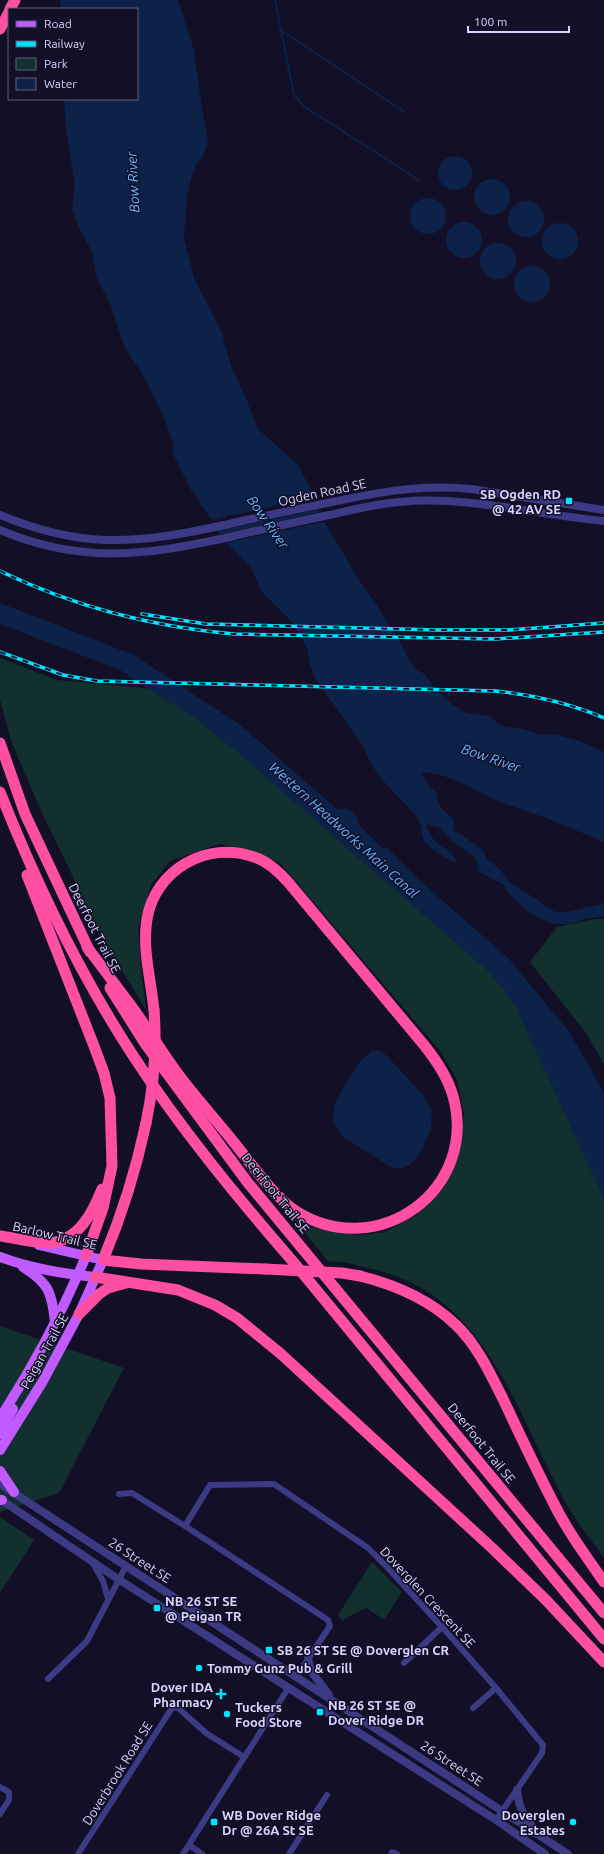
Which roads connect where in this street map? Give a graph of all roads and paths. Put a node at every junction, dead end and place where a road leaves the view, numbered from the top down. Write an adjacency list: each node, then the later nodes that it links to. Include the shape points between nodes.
1 (8, 14): 2 (highway)
2 (0, 30)
3 (604, 510): 4 (street, Ogden Road SE, via 470,489 418,488 377,492 162,537 105,540 59,534)
4 (0, 515)
5 (604, 521): 6 (street, Ogden Road SE, via 483,504 426,500 377,505 157,551 108,554 54,547)
6 (0, 530)
7 (0, 743): 10 (highway, Deerfoot Trail SE, via 25,814)
8 (0, 792): 9 (highway)
9 (20, 843): 11 (highway, via 28,880 104,1072 112,1115); 39 (highway, via 49,908 88,982 132,1054 182,1124 250,1212)
10 (87, 947): 15 (highway, bridge, via 132,1006 178,1074 257,1172 296,1211 315,1221 337,1228 366,1229 401,1218 416,1208 428,1197 446,1172 455,1145 457,1120 453,1096 441,1070 424,1045 281,874 254,857 233,853 208,854 177,868 166,878 151,905 147,925 147,958 154,1010 155,1069 153,1092 126,1202); 37 (highway, Deerfoot Trail SE, via 146,1045 248,1183)
11 (111, 1150): 12 (highway, via 95,1207 76,1231 66,1238 50,1243); 13 (highway, via 109,1185)
12 (0, 1236): 13 (main road, Barlow Trail SE)
13 (86, 1256): 15 (main road, Barlow Trail SE); 17 (main road, Peigan Trail SE)
14 (0, 1257): 16 (main road)
15 (103, 1260): 18 (main road, Peigan Trail SE); 35 (highway, bridge, via 342,1273 360,1276 411,1293 443,1314 468,1338 479,1354 552,1502)
16 (14, 1262): 17 (main road); 21 (main road, via 37,1276 49,1289 53,1298)
17 (78, 1275): 18 (main road); 21 (main road, Peigan Trail SE)
18 (95, 1277): 19 (highway); 20 (main road, Peigan Trail SE)
19 (133, 1282): 20 (highway, via 108,1288); 41 (highway, via 178,1290 195,1296 237,1318 255,1331 514,1568)
20 (79, 1314): 25 (main road, Peigan Trail SE, via 43,1381)
21 (56, 1322): 22 (main road, Peigan Trail SE)
22 (24, 1381): 23 (main road, Peigan Trail SE); 24 (main road, via 21,1394)
23 (0, 1418)
24 (0, 1434)
25 (0, 1450)
26 (0, 1471): 28 (main road)
27 (0, 1484): 28 (street, 26 Street SE)
28 (14, 1492): 33 (street, 26 Street SE)
29 (119, 1494): 31 (street, via 132,1493)
30 (1, 1500): 32 (street, 26 Street SE)
31 (185, 1526): 38 (street, Doverglen Crescent SE, via 210,1485 274,1484 368,1548); 40 (street, via 328,1620 330,1626)
32 (90, 1560): 34 (street, 26 Street SE); 36 (street, via 103,1581)
33 (126, 1566): 34 (street); 43 (street, 26 Street SE)
34 (118, 1579): 36 (street); 45 (street, 26 Street SE)
35 (604, 1582)
36 (108, 1599): 44 (street, via 87,1641)
37 (604, 1613)
38 (442, 1627): 42 (street); 46 (street, Doverglen Crescent SE)
39 (604, 1640)
40 (308, 1659): 43 (street); 47 (street, via 311,1671)
41 (604, 1662)
42 (404, 1663)
43 (296, 1677): 45 (street); 47 (street, 26 Street SE)
44 (48, 1679)
45 (289, 1687): 49 (street); 55 (street, 26 Street SE)
46 (496, 1688): 48 (street); 51 (street, Doverglen Crescent SE, via 542,1745 542,1753)
47 (333, 1701): 53 (street, 26 Street SE)
48 (473, 1708)
49 (244, 1757): 57 (street); 58 (street, Doverbrook Road SE, via 206,1733 177,1708 172,1708)
50 (0, 1787): 54 (street, via 9,1792 9,1800)
51 (517, 1790): 53 (street, Doverglen Crescent SE); 56 (street, via 523,1816)
52 (327, 1795): 61 (street)
53 (503, 1811): 55 (street, Doverglen Crescent SE); 56 (street, 26 Street SE)
54 (0, 1814)
55 (496, 1820): 64 (street, 26 Street SE)
56 (540, 1835): 65 (street, 26 Street SE)
57 (189, 1846): 59 (street); 60 (street)
58 (78, 1854)
59 (183, 1854)
60 (202, 1854)
61 (289, 1854)
62 (391, 1854): 63 (street)
63 (397, 1854)
64 (545, 1854)
65 (568, 1854)

